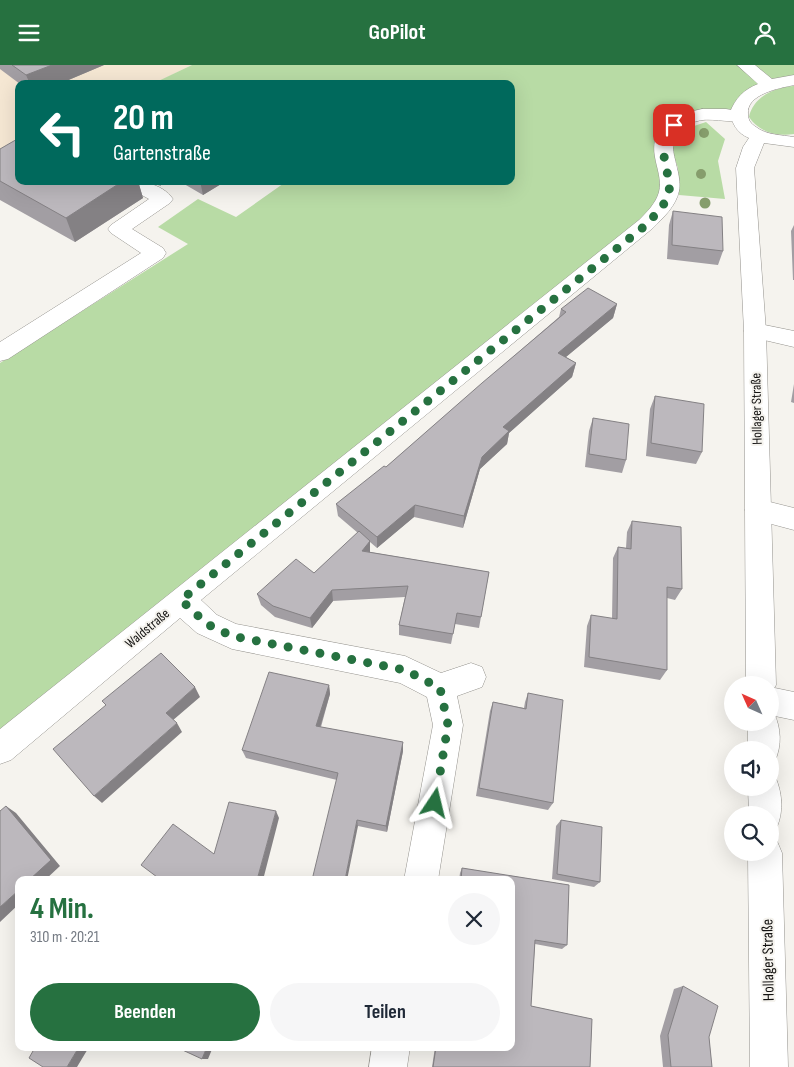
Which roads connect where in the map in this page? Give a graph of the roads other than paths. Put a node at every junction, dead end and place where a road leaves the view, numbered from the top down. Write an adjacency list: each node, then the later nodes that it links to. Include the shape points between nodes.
1 (745, 65): 3 (street)
2 (794, 80): 3 (street)
3 (768, 85): 4 (street, via 747,98)
4 (737, 116): 5 (street, via 747,131); 13 (street, Waldstraße, via 703,113 674,125 664,137 663,151 670,187 663,206 646,225)
5 (759, 137): 6 (street); 8 (street, Hollager Straße, via 745,168)
6 (794, 142)
7 (137, 185): 10 (street, via 163,199 118,229 156,253)
8 (755, 331): 9 (street); 11 (street, Hollager Straße)
9 (794, 339)
10 (0, 353)
11 (758, 510): 12 (street); 14 (street, Hollager Straße)
12 (794, 519)
13 (181, 600): 16 (street, via 207,624 232,636 405,670); 19 (street, Waldstraße)
14 (761, 676)
15 (471, 677): 16 (street)
16 (440, 688): 21 (street, via 448,725)
17 (779, 703): 18 (street)
18 (794, 706)
19 (0, 749)
20 (765, 861): 24 (street, Hollager Straße)
21 (422, 876)
22 (391, 1051): 23 (street)
23 (388, 1067)
24 (769, 1067)

